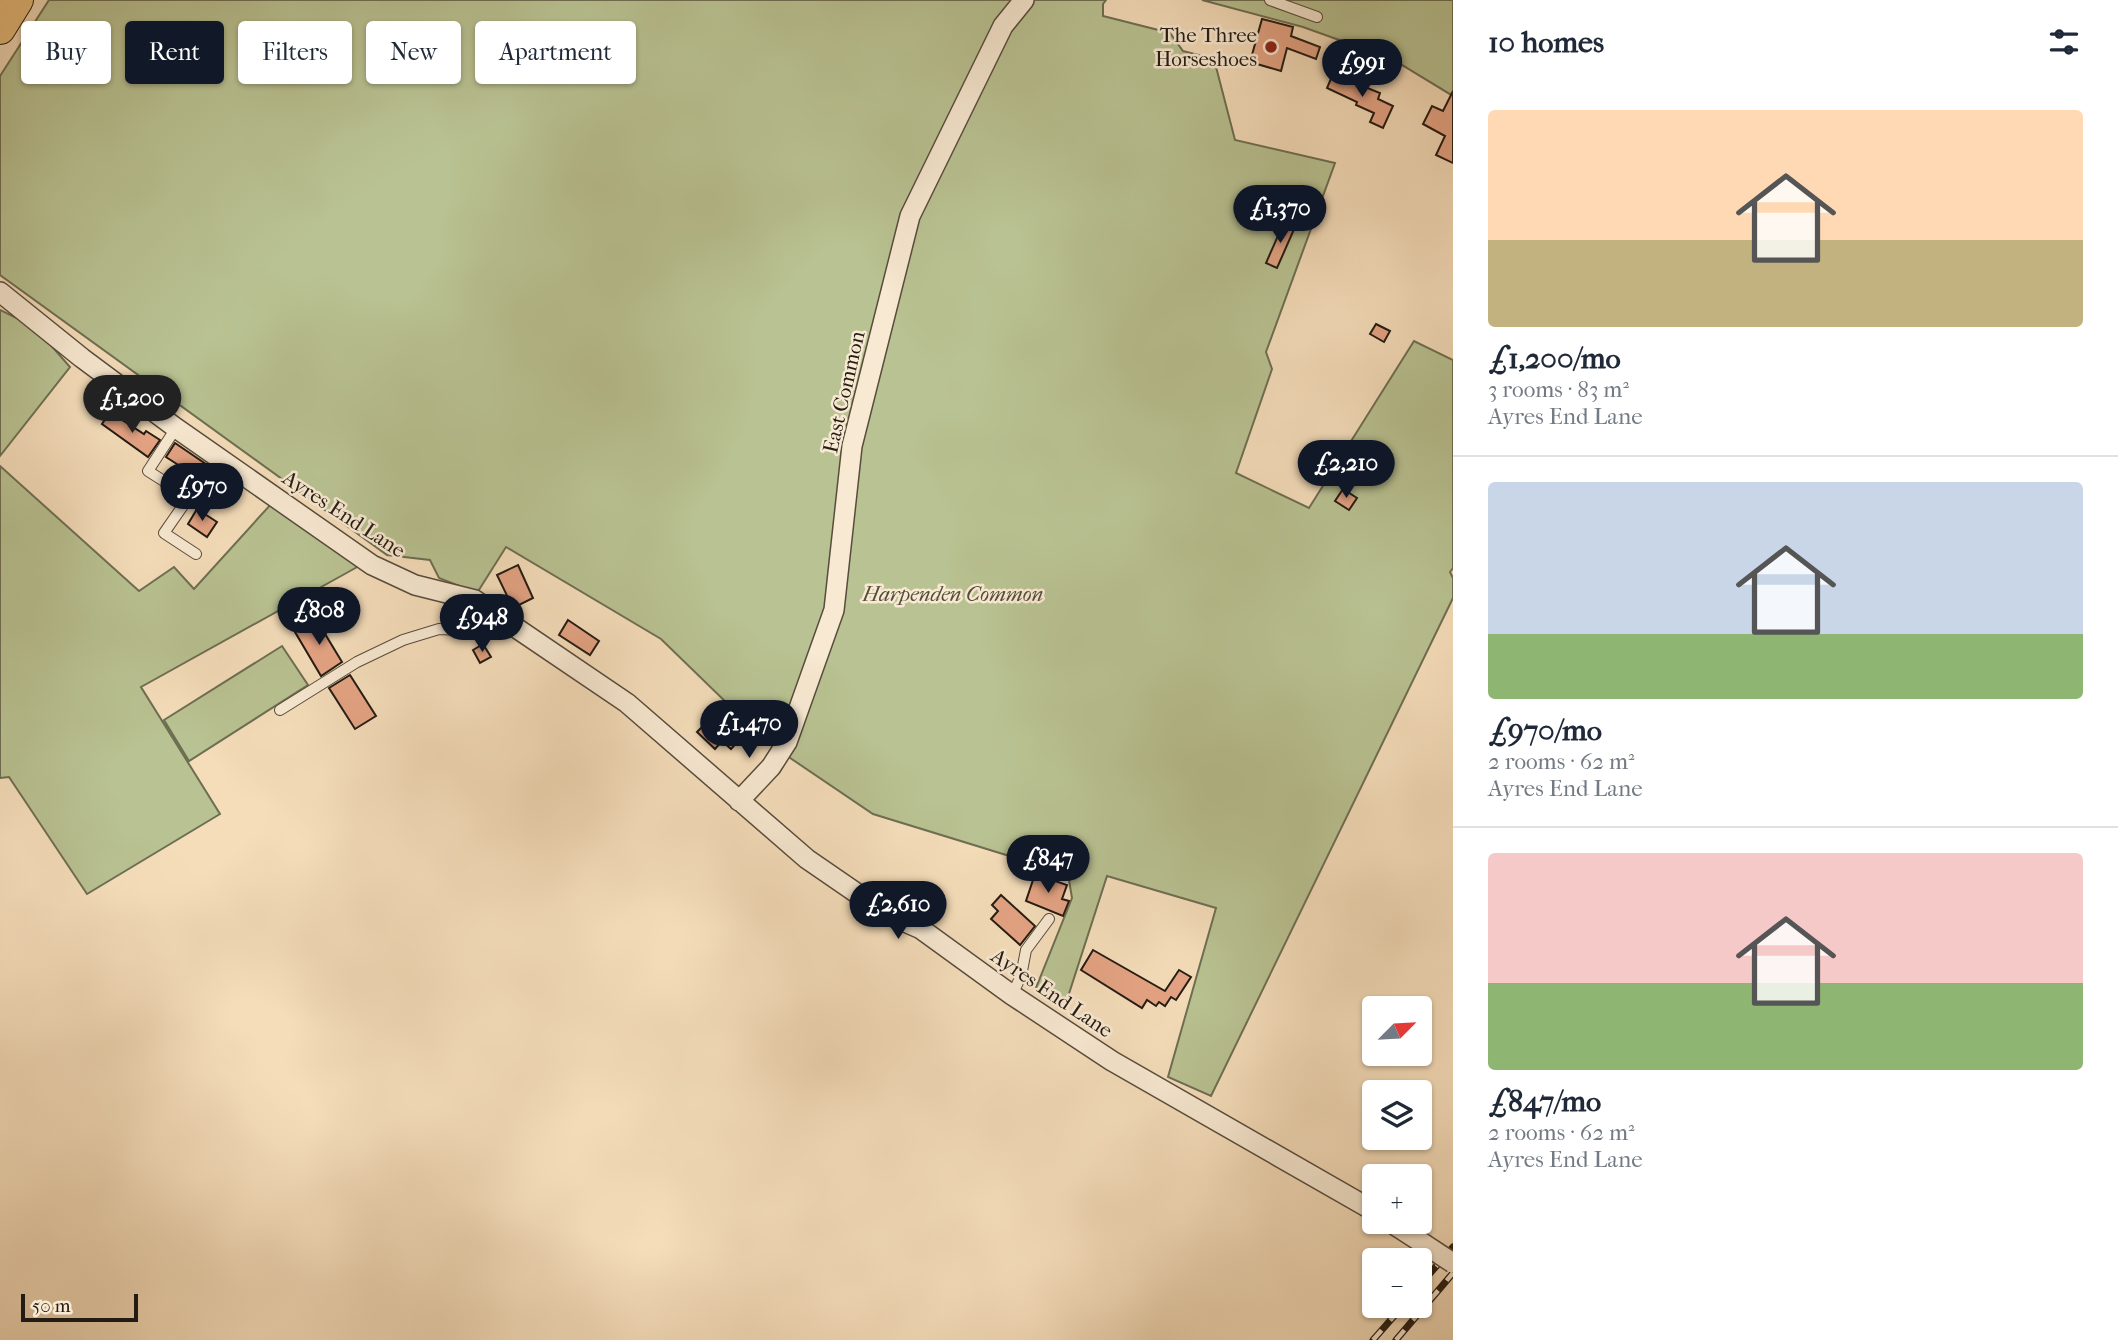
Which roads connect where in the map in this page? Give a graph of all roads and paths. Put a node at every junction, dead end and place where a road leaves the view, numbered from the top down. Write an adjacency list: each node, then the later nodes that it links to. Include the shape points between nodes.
1 (18, 0): 5 (main road)
2 (1024, 0): 11 (street, East Common, via 1003,26 910,216 852,446 834,610 787,742)
3 (1270, 0): 4 (lane)
4 (1317, 17)
5 (0, 29)
6 (0, 292): 7 (street, Ayres End Lane)
7 (176, 428): 8 (lane, via 148,471 189,497 163,533); 9 (street, Ayres End Lane, via 372,565 415,585)
8 (196, 554)
9 (485, 606): 10 (lane, via 475,623 461,631 439,629 403,640 357,662); 11 (street, Ayres End Lane, via 627,703)
10 (280, 710)
11 (739, 801): 13 (street, Ayres End Lane, via 807,859 887,914 921,929)
12 (1049, 919): 13 (lane, via 1027,950)
13 (1012, 995): 14 (street, Ayres End Lane, via 1112,1061)
14 (1362, 1204)
15 (1409, 1234): 16 (street, bridge)
16 (1453, 1263)

